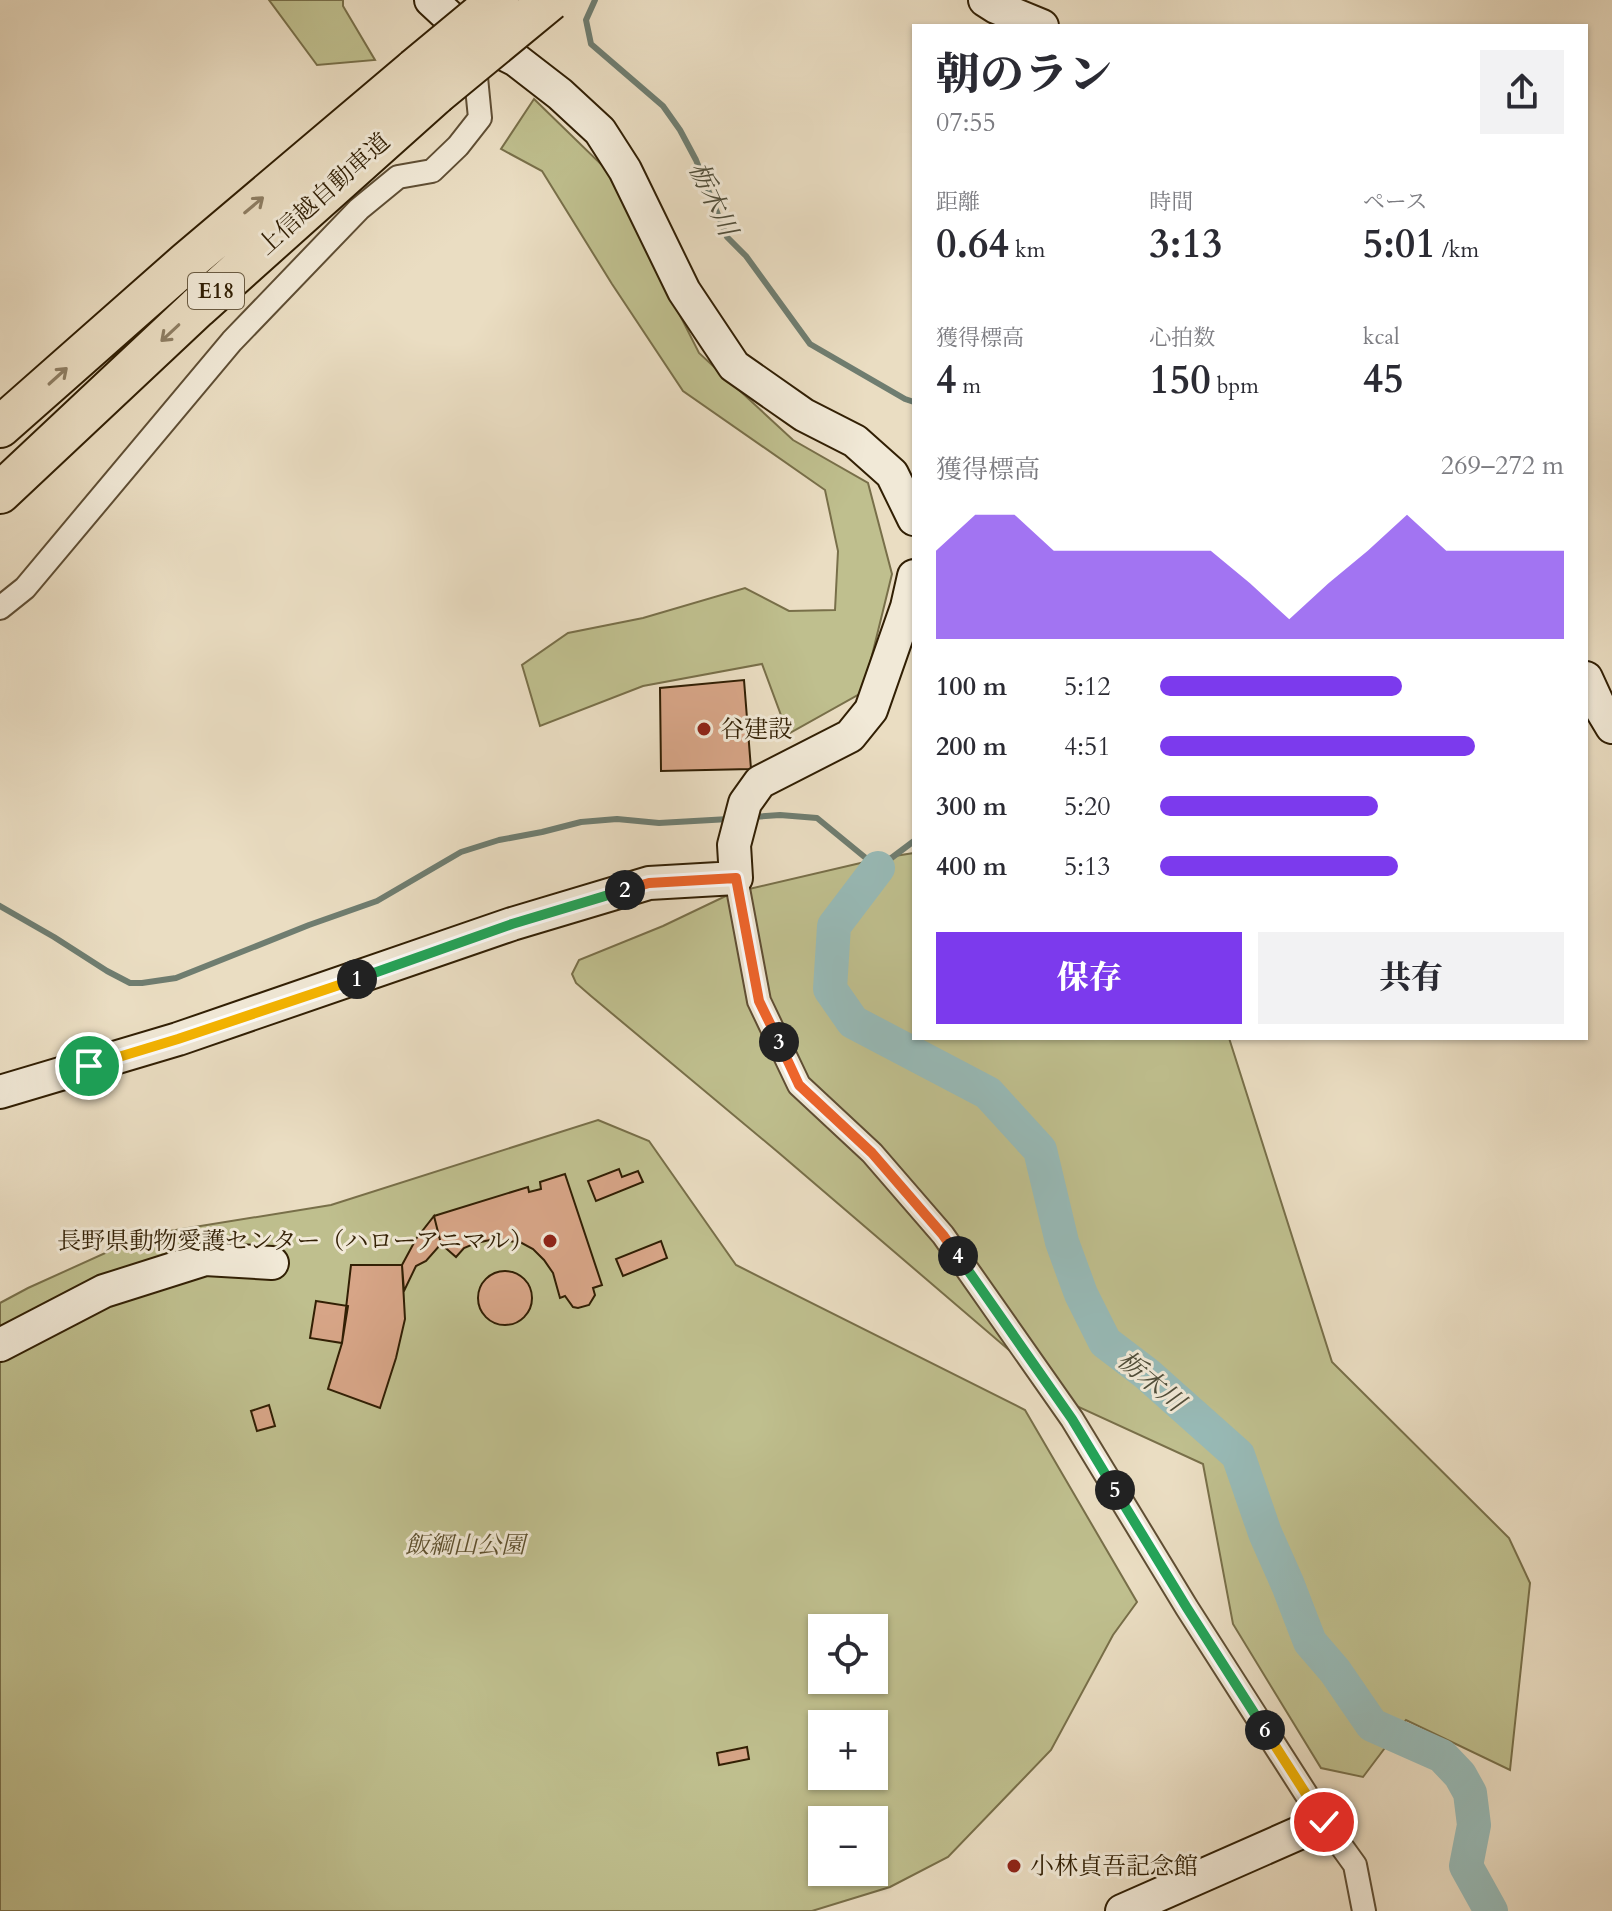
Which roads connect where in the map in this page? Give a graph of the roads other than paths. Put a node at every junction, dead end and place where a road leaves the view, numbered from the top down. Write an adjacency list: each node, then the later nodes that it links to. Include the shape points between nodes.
1 (431, 0): 6 (street)
2 (498, 0): 7 (highway, 上信越自動車道 / E18, bridge)
3 (550, 0): 7 (highway, 上信越自動車道 / E18, bridge)
4 (985, 0): 5 (street)
5 (1037, 24)
6 (472, 38): 10 (street, via 516,60 600,131 625,170 684,291 734,366 804,415 855,441 892,474); 12 (street, via 480,118 458,146 432,171 398,177 359,209 232,341 25,588)
7 (426, 81): 8 (highway, 上信越自動車道 / E18, one-way to 7, via 187,262); 9 (highway, 上信越自動車道 / E18, one-way to 9)
8 (0, 427)
9 (0, 493)
10 (912, 515)
11 (912, 585): 15 (street, via 871,710 850,736 760,782 745,803 734,845)
12 (0, 608)
13 (1588, 682): 14 (street)
14 (1612, 727)
15 (736, 878): 16 (street, via 649,883 512,924 178,1039); 19 (street, via 759,1001 799,1085 872,1153 943,1235 1072,1419)
16 (0, 1092)
17 (272, 1263): 18 (street, via 205,1259 104,1291)
18 (0, 1345)
19 (1324, 1822): 20 (street); 21 (street, via 1355,1865)
20 (1122, 1911)
21 (1364, 1911)

